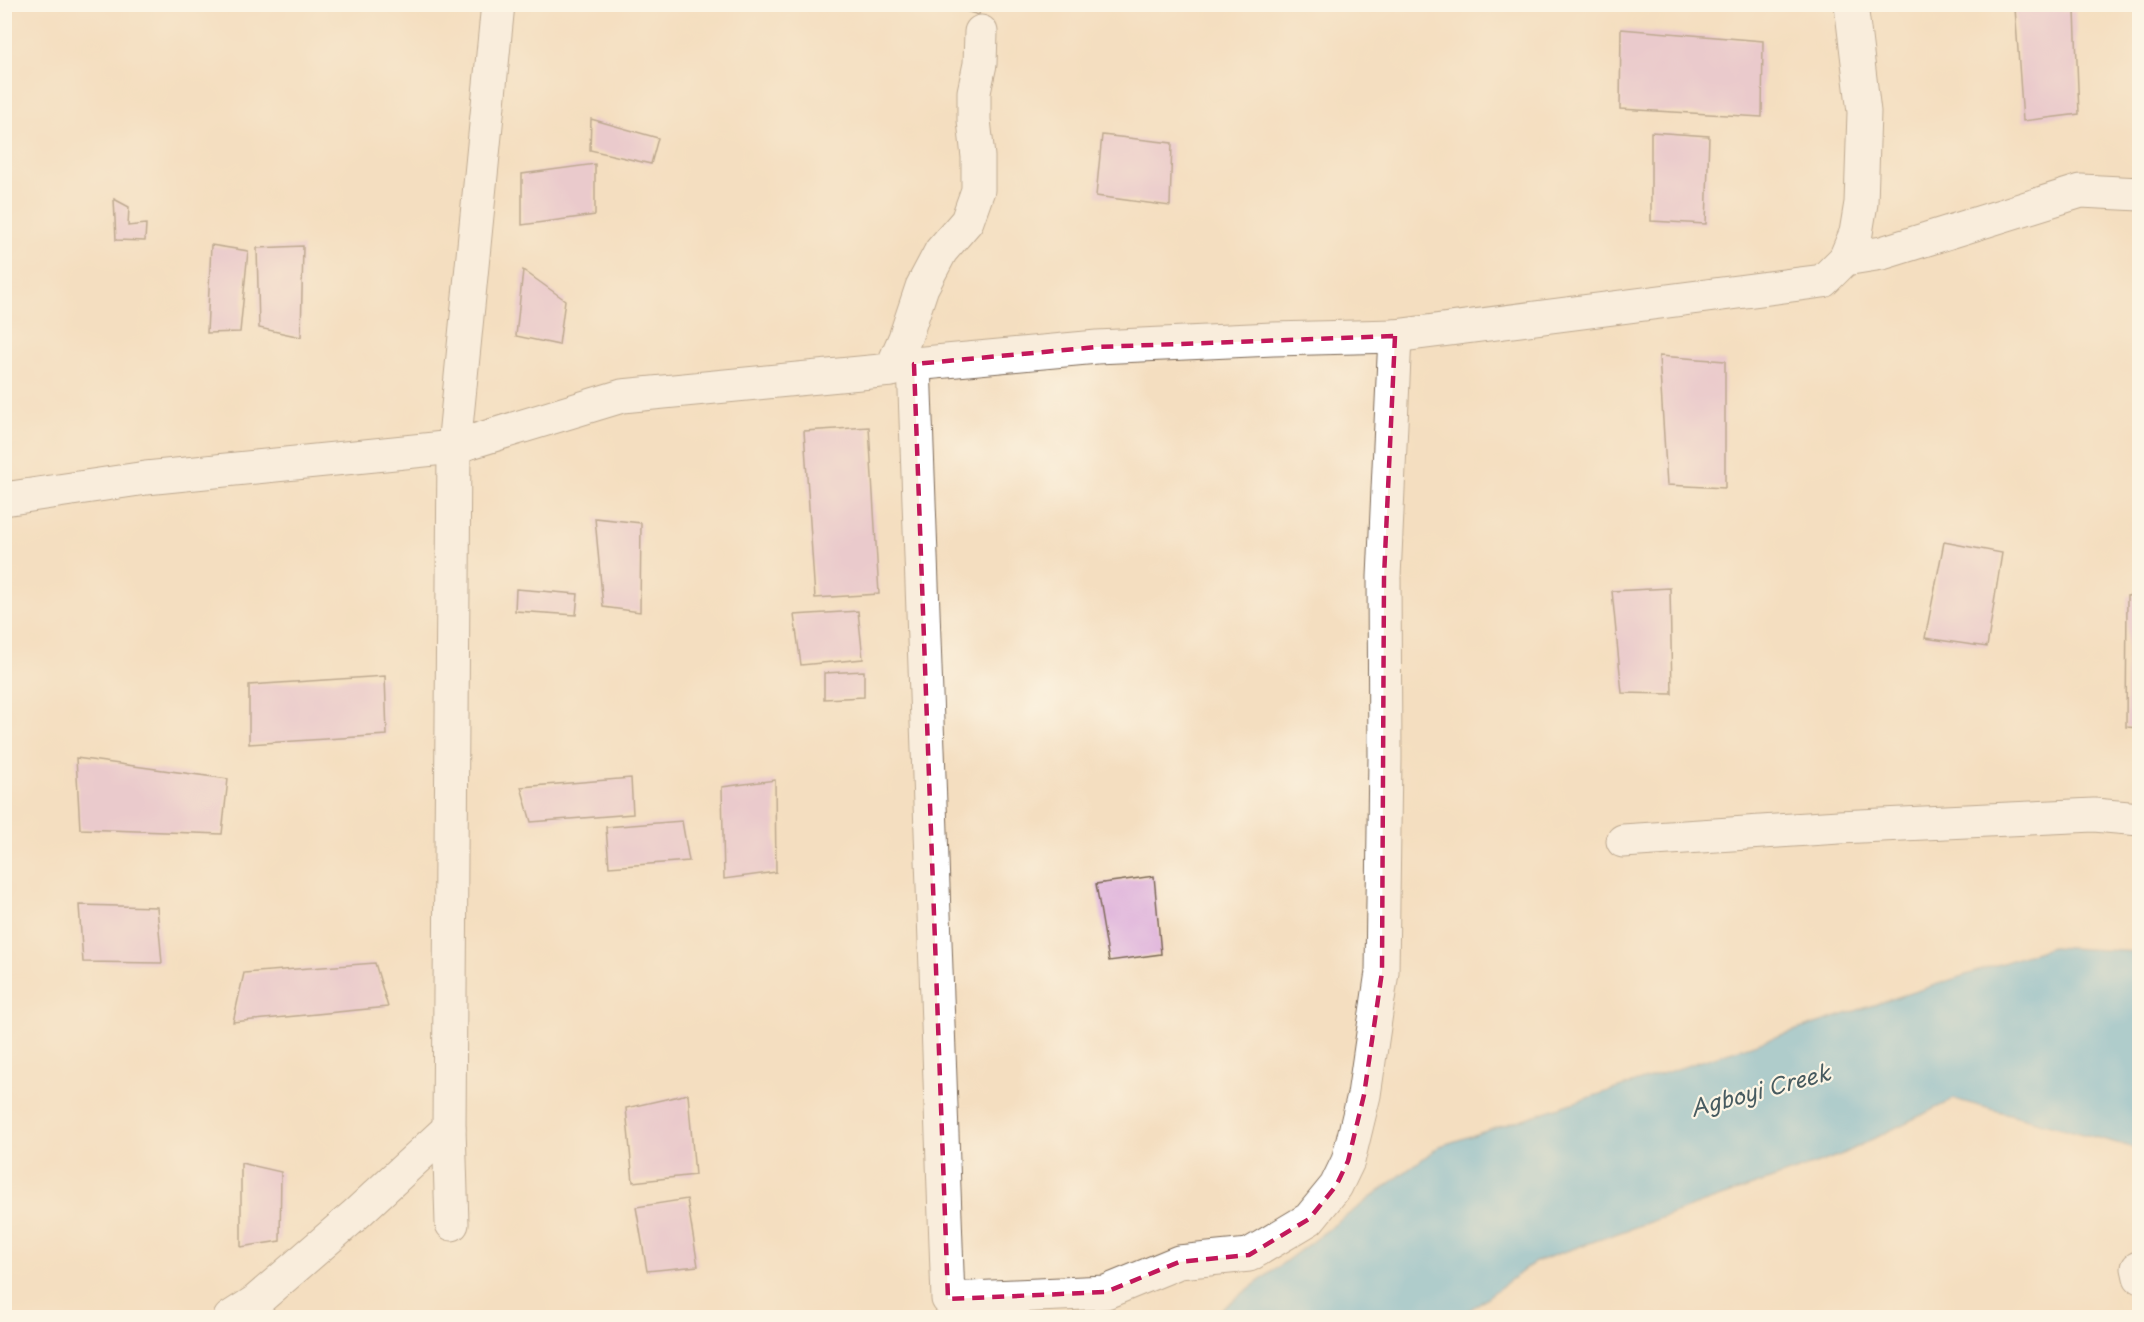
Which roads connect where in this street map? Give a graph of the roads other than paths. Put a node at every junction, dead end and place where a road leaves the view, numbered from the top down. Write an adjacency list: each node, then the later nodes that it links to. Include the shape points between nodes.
1 (498, 4): 8 (street)
2 (1851, 4): 5 (street, via 1864,112 1861,202 1856,233)
3 (981, 32): 7 (street, via 974,92 978,190 967,221 942,251 922,287 905,338)
4 (2139, 194): 5 (street, via 2081,191 1882,253)
5 (1845, 259): 6 (street, via 1823,281)
6 (1395, 336): 7 (street, via 1098,347); 7 (street, via 1384,577 1382,972 1364,1095 1348,1161 1336,1186 1309,1219 1249,1255 1179,1262 1106,1292 948,1299)
7 (902, 367): 8 (street, via 622,396)
8 (454, 447): 9 (street, via 146,478); 12 (street)
9 (4, 499)
10 (2139, 819): 11 (street, via 2094,815)
11 (1623, 841)
12 (449, 1128): 13 (street); 14 (street, via 264,1294)
13 (452, 1224)
14 (230, 1317)

